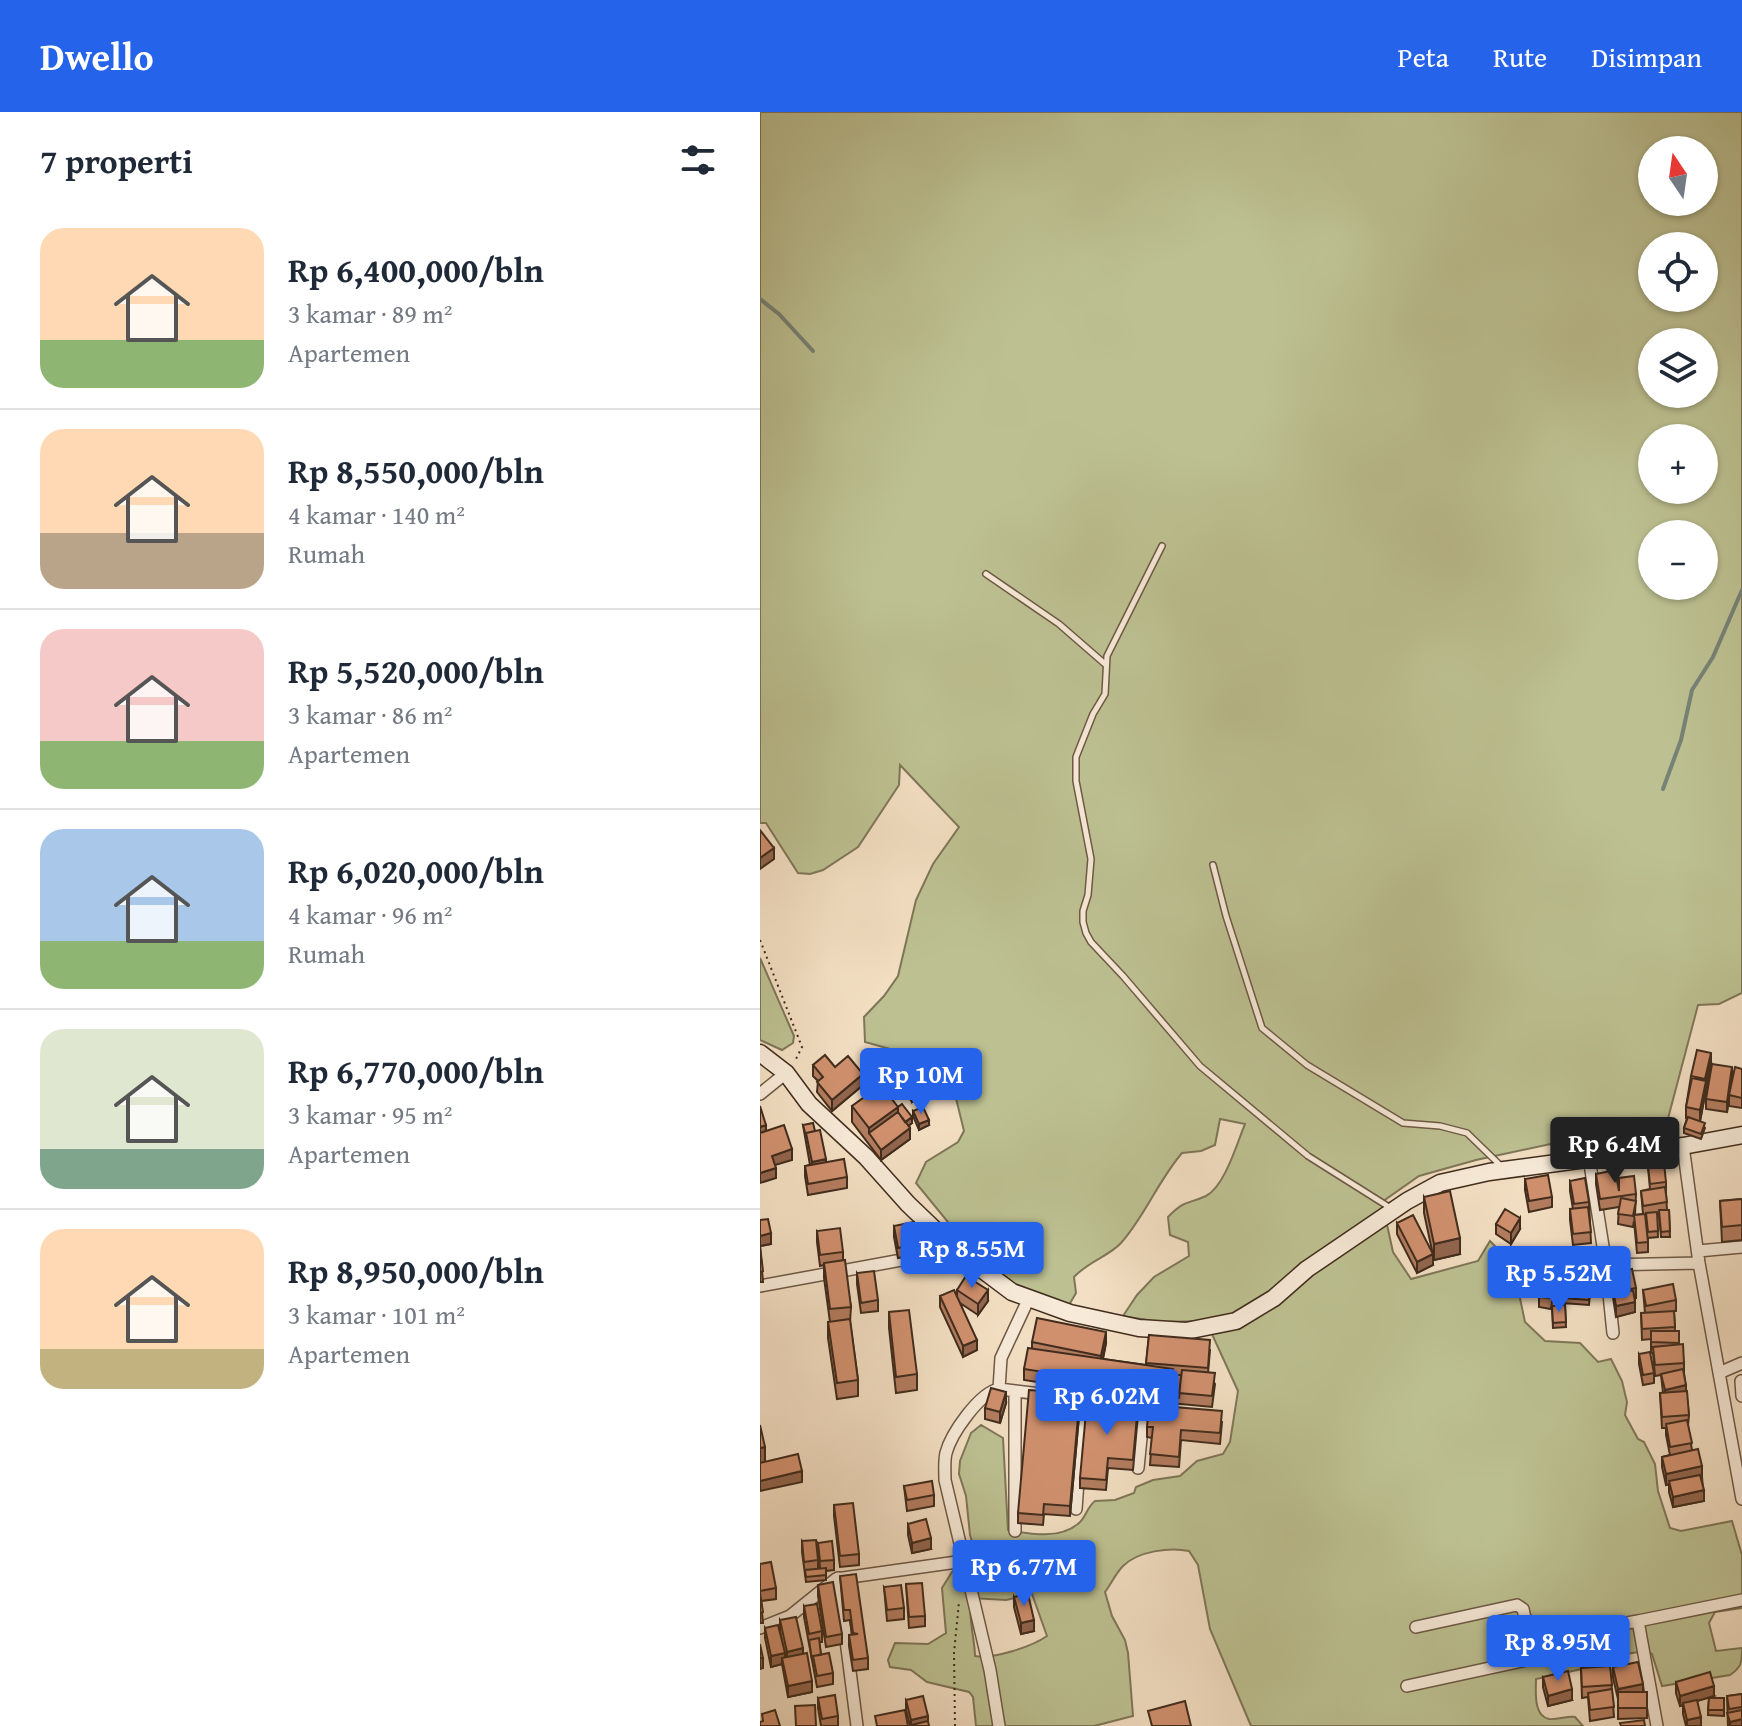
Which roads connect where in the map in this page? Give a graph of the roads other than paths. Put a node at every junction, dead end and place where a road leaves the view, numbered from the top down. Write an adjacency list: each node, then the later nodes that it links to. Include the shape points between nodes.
1 (1162, 546): 3 (lane)
2 (986, 574): 3 (lane, via 1059,624)
3 (1105, 665): 12 (lane, via 1105,694 1076,757 1091,859 1083,922 1091,942 1200,1066 1308,1156)
4 (1213, 865): 11 (lane, via 1262,1028 1307,1065 1403,1123 1467,1133)
5 (760, 1053): 6 (main road)
6 (786, 1073): 7 (street); 14 (main road, via 809,1104)
7 (760, 1094)
8 (1742, 1135): 9 (main road)
9 (1683, 1146): 10 (main road); 15 (street)
10 (1589, 1158): 11 (main road); 16 (street)
11 (1504, 1170): 12 (main road, via 1440,1183)
12 (1394, 1210): 18 (main road, via 1236,1321 1186,1331 1139,1328)
13 (1742, 1247): 15 (street)
14 (956, 1250): 17 (street); 18 (main road, via 1012,1292)
15 (1698, 1257): 16 (street); 21 (street)
16 (1606, 1265): 19 (street)
17 (760, 1286)
18 (1029, 1298): 23 (street, via 1001,1358)
19 (1613, 1333)
20 (1742, 1363): 21 (street)
21 (1719, 1373): 29 (street)
22 (1741, 1381): 25 (street)
23 (999, 1389): 24 (street); 34 (street, via 990,1391 965,1418 946,1452 945,1480)
24 (1015, 1391): 26 (street); 33 (street)
25 (1742, 1396)
26 (1084, 1398): 27 (street); 32 (street)
27 (1144, 1408): 28 (street); 30 (street)
28 (1175, 1411)
29 (1739, 1465): 31 (street)
30 (1138, 1468)
31 (1742, 1499)
32 (1076, 1509)
33 (1015, 1531)
34 (964, 1561): 35 (street); 43 (street)
35 (838, 1578): 39 (street, via 790,1616); 42 (street)
36 (1742, 1600): 37 (street)
37 (1638, 1621): 40 (street); 44 (street)
38 (1416, 1627): 40 (street, via 1517,1605 1523,1609)
39 (760, 1628)
40 (1530, 1641): 41 (street, via 1531,1659)
41 (1407, 1686)
42 (857, 1726)
43 (999, 1726)
44 (1657, 1726)

